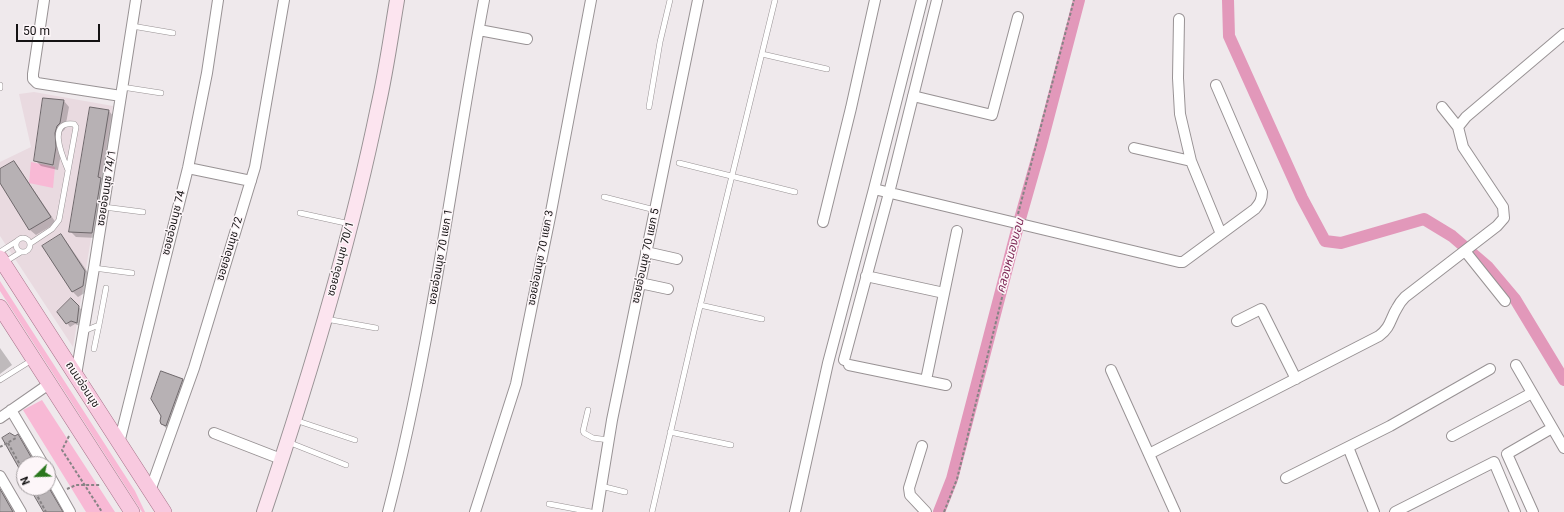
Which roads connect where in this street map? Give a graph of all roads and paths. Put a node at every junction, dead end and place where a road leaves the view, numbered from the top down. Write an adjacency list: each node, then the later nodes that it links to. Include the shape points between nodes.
1 (44, 0): 27 (street, via 33,74 37,83)
2 (136, 0): 17 (street, ซอยอ่อนนุช 74/1)
3 (218, 0): 36 (street, ซอยอ่อนนุช 74, via 207,73)
4 (284, 0): 39 (street, ซอยอ่อนนุช 72)
5 (397, 0): 49 (street, ซอยอ่อนนุช 70/1, via 378,107)
6 (484, 0): 18 (street, ซอยอ่อนนุช 70 แยก 1)
7 (591, 0): 130 (street, ซอยอ่อนนุช 70 แยก 3, via 516,384)
8 (670, 0): 30 (lane)
9 (698, 0): 45 (street, ซอยอ่อนนุช 70 แยก 5)
10 (775, 0): 22 (lane)
11 (875, 0): 48 (street)
12 (922, 0): 40 (street)
13 (937, 0): 29 (street)
14 (1074, 0): 50 (path)
15 (1018, 17): 29 (street, via 992,115)
16 (1179, 19): 34 (street, via 1180,114)
17 (132, 26): 19 (lane); 27 (street, ซอยอ่อนนุช 74/1)
18 (479, 30): 21 (street); 129 (street, ซอยอ่อนนุช 70 แยก 1, via 436,288 402,457)
19 (173, 33)
20 (1564, 34): 32 (street, via 1466,117)
21 (527, 39)
22 (762, 54): 23 (lane); 38 (lane)
23 (827, 69)
24 (0, 85): 26 (lane)
25 (1216, 85): 52 (street, via 1262,192 1260,203 1255,209)
26 (0, 88)
27 (122, 91): 28 (lane); 44 (street, ซอยอ่อนนุช 74/1)
28 (162, 93)
29 (913, 96): 42 (street)
30 (649, 107)
31 (1442, 107): 32 (street)
32 (1458, 127): 55 (street, via 1463,147 1502,207 1504,218)
33 (1134, 148): 34 (street)
34 (1192, 161): 52 (street)
35 (679, 163): 38 (lane)
36 (188, 168): 39 (street); 101 (street, ซอยอ่อนนุช 74)
37 (68, 170): 37 (lane, via 76,127 70,123 59,131 58,139); 54 (lane, via 59,220 52,229)
38 (732, 176): 41 (lane); 68 (lane)
39 (251, 181): 117 (street, ซอยอ่อนนุช 72, via 194,368)
40 (874, 189): 42 (street); 134 (street, via 828,363)
41 (795, 192)
42 (889, 193): 50 (street); 62 (street)
43 (604, 197): 45 (lane)
44 (104, 207): 46 (lane); 60 (street, ซอยอ่อนนุช 74/1)
45 (655, 210): 57 (street, ซอยอ่อนนุช 70 แยก 5)
46 (143, 212)
47 (300, 213): 49 (lane)
48 (823, 222)
49 (351, 224): 70 (street, ซอยอ่อนนุช 70/1)
50 (1019, 224): 52 (street, via 1179,262 1187,260); 136 (path, via 956,479)
51 (957, 231): 66 (street)
52 (1221, 234)
53 (17, 241): 54 (lane, via 25,238); 56 (lane, via 17,248); 58 (lane)
54 (30, 243): 56 (lane, via 28,251)
55 (1465, 250): 67 (street); 82 (street, via 1405,297 1385,331)
56 (21, 252): 58 (lane)
57 (646, 252): 59 (street); 63 (street, ซอยอ่อนนุช 70 แยก 5)
58 (1, 258): 81 (main road, ถนนอ่อนนุช)
59 (677, 259)
60 (94, 268): 61 (lane); 75 (street, ซอยอ่อนนุช 74/1)
61 (132, 273)
62 (866, 276): 66 (street); 84 (street, via 846,362)
63 (640, 283): 65 (street); 98 (street, ซอยอ่อนนุช 70 แยก 5)
64 (106, 288): 73 (lane)
65 (668, 289)
66 (944, 293): 84 (street)
67 (1505, 301)
68 (700, 305): 71 (lane); 94 (lane)
69 (0, 308): 77 (main road)
70 (325, 318): 74 (lane); 91 (street, ซอยอ่อนนุช 70/1)
71 (762, 319)
72 (1237, 321): 82 (street, via 1261,309)
73 (98, 325): 75 (lane); 76 (lane)
74 (376, 328)
75 (84, 331): 81 (street, ซอยอ่อนนุช 74/1)
76 (94, 349)
77 (33, 359): 83 (lane); 85 (main road)
78 (1516, 365): 87 (street)
79 (1490, 369): 104 (street)
80 (1111, 370): 106 (street)
81 (76, 375): 101 (main road, ถนนอ่อนนุช)
82 (1296, 379): 106 (street)
83 (0, 380)
84 (926, 380): 86 (street)
85 (49, 384): 88 (street); 126 (main road)
86 (946, 385)
87 (1532, 393): 92 (street); 96 (street)
88 (11, 410): 90 (street); 107 (street)
89 (588, 410): 98 (lane, via 584,433 593,438)
90 (0, 418)
91 (294, 420): 97 (lane); 99 (street, ซอยอ่อนนุช 70/1)
92 (1552, 428): 105 (street); 141 (street, via 1507,454)
93 (71, 431): 114 (path, via 62,450)
94 (670, 432): 102 (lane); 133 (lane)
95 (214, 433): 109 (street)
96 (1452, 436)
97 (355, 440)
98 (609, 440): 115 (street, ซอยอ่อนนุช 70 แยก 5)
99 (287, 441): 109 (street, ซอยอ่อนนุช 70/1); 110 (lane)
100 (8, 443): 108 (path)
101 (119, 443): 117 (main road, ถนนอ่อนนุช)
102 (731, 445)
103 (922, 446): 135 (street, via 909,488 910,495)
104 (1348, 447): 112 (street); 138 (street)
105 (1564, 448)
106 (1149, 454): 137 (street)
107 (38, 456)
108 (16, 458)
109 (281, 459): 128 (street, ซอยอ่อนนุช 70/1)
110 (346, 465)
111 (0, 476): 122 (street)
112 (1286, 478)
113 (105, 484): 114 (path)
114 (84, 485): 119 (path, via 76,485); 125 (path)
115 (601, 486): 118 (lane); 132 (street, ซอยอ่อนนุช 70 แยก 5)
116 (56, 488): 119 (street)
117 (150, 491): 127 (main road, ถนนอ่อนนุช)
118 (625, 492)
119 (59, 493): 124 (street)
120 (37, 496): 123 (path)
121 (549, 504): 131 (lane)
122 (22, 512)
123 (46, 512)
124 (70, 512)
125 (102, 512)
126 (132, 512)
127 (164, 512)
128 (264, 512)
129 (388, 512)
130 (475, 512)
131 (591, 512)
132 (597, 512)
133 (652, 512)
134 (795, 512)
135 (926, 512)
136 (944, 512)
137 (1176, 512)
138 (1374, 512)
139 (1395, 512): 140 (street, via 1494,462)
140 (1515, 512)
141 (1532, 512)

